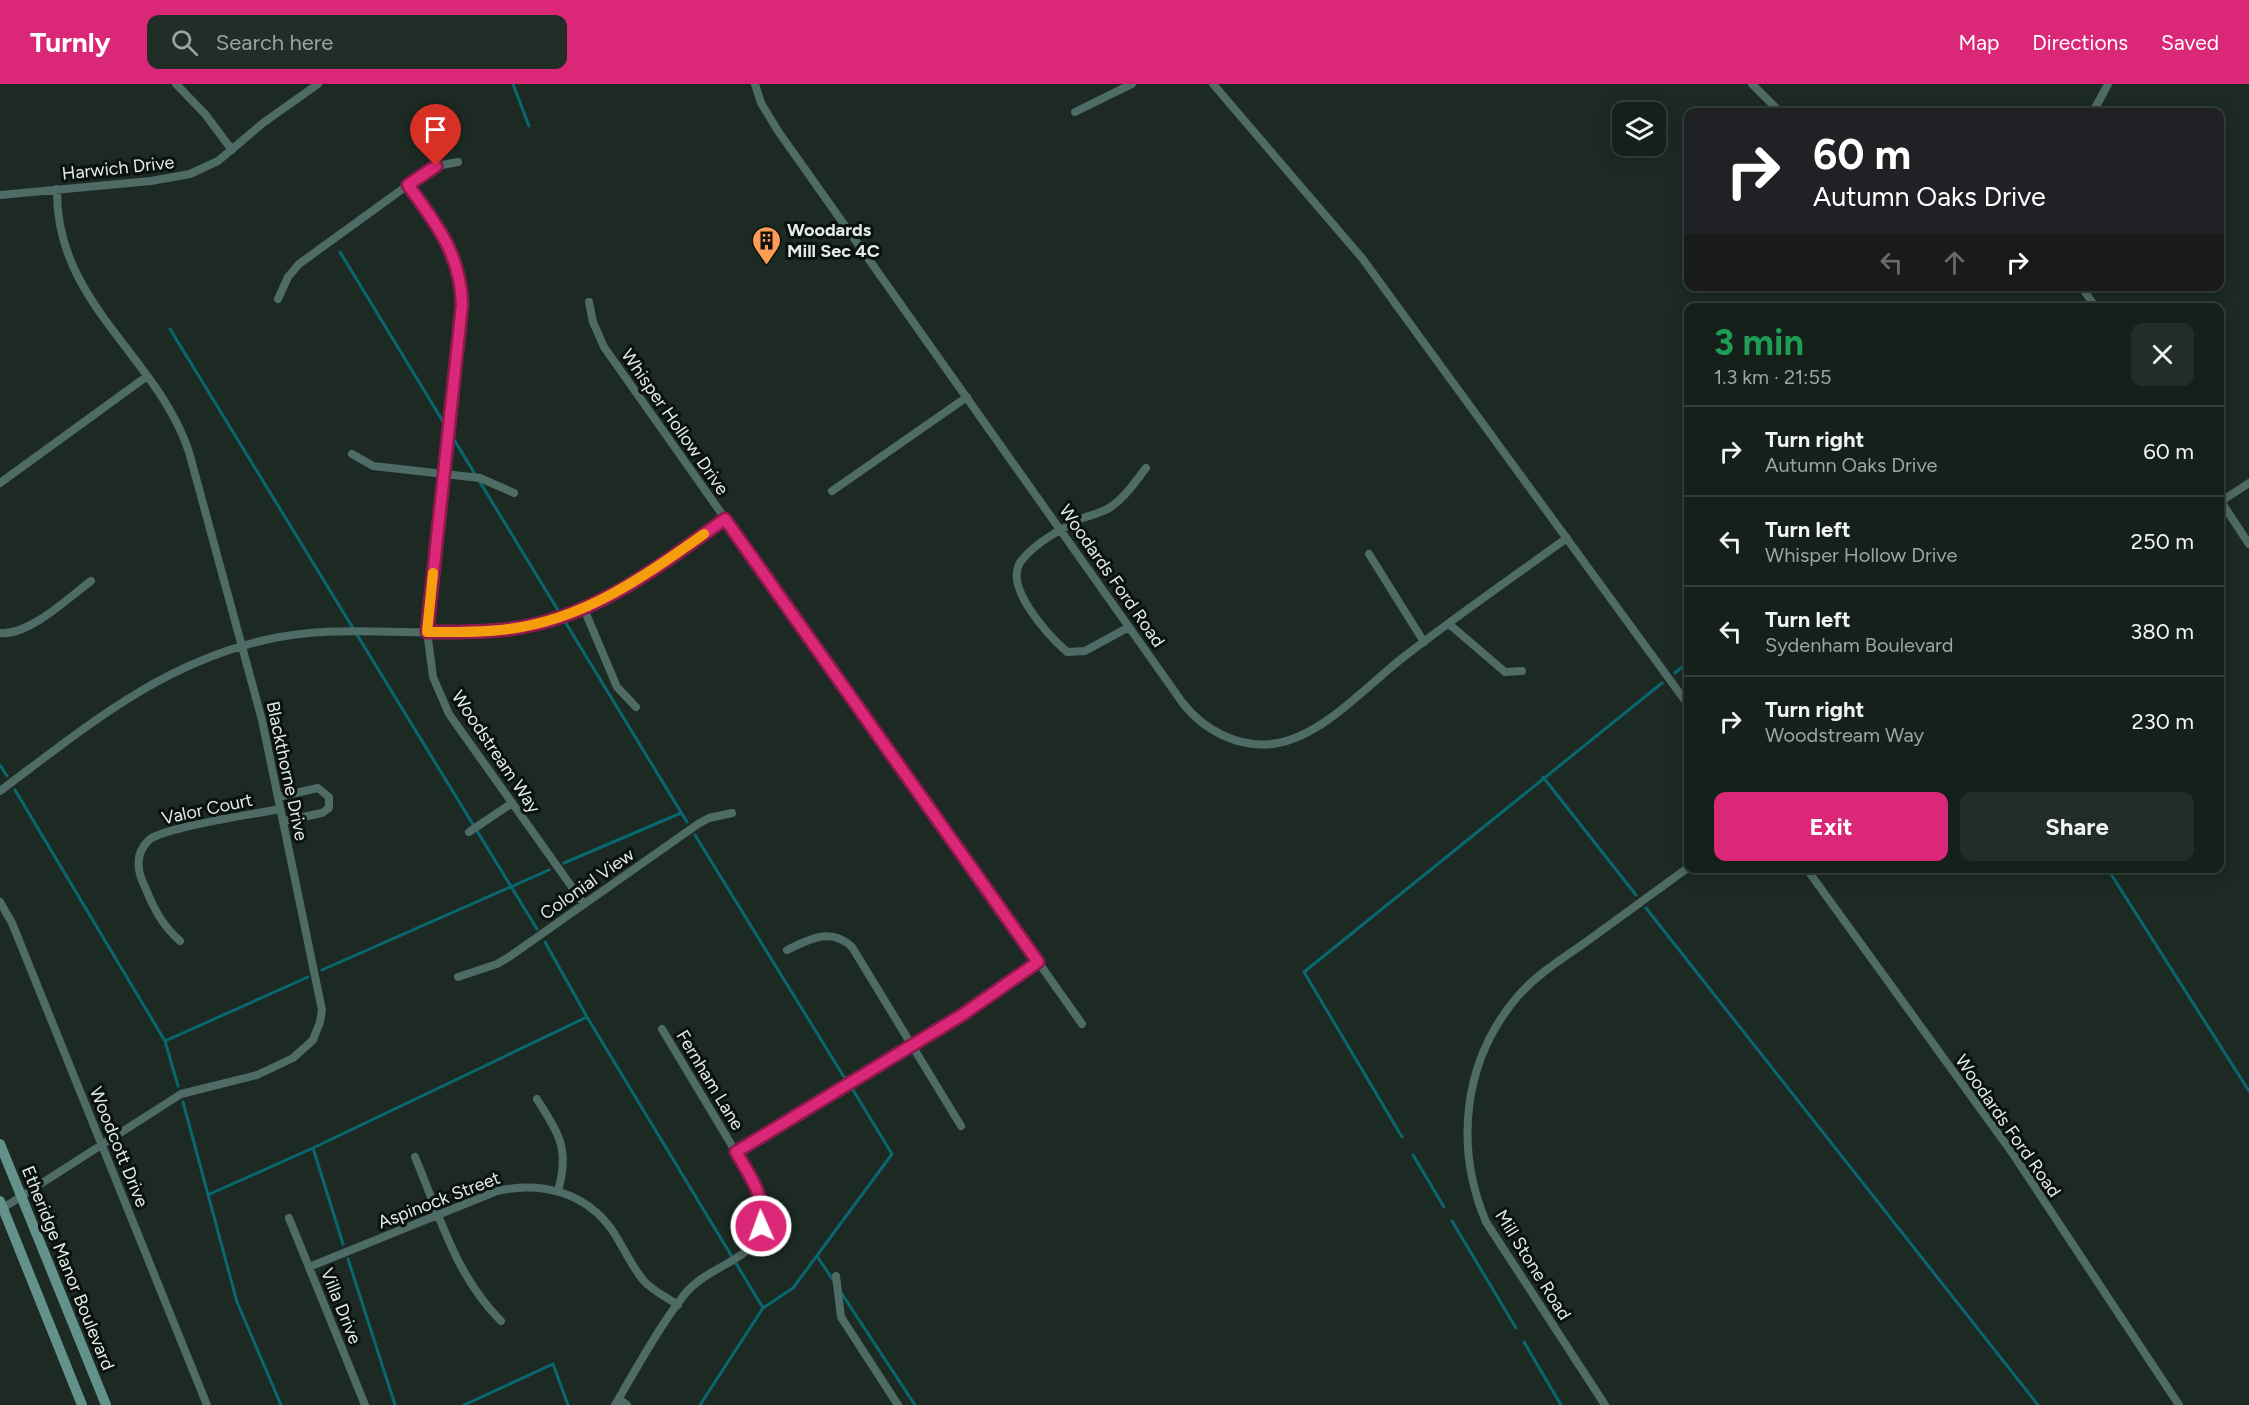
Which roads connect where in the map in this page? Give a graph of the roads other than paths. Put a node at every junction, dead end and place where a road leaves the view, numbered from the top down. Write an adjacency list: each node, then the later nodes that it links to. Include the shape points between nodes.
1 (176, 84): 11 (street)
2 (318, 84): 11 (street, Harwich Drive)
3 (755, 84): 19 (street, Woodards Ford Road, via 778,131)
4 (1132, 84): 10 (street)
5 (1213, 84): 31 (street, via 1362,258)
6 (1752, 84): 8 (street)
7 (2108, 84): 9 (street)
8 (1776, 108)
9 (2095, 108)
10 (1075, 112)
11 (232, 150): 14 (street, Harwich Drive, via 209,167 177,177)
12 (458, 162): 13 (street, via 436,166)
13 (408, 185): 16 (street, via 299,264); 22 (street, Woodstream Way, via 449,243 462,285)
14 (57, 189): 15 (street, Harwich Drive); 18 (street, Blackthorne Drive, via 58,217 72,266 92,304)
15 (0, 195)
16 (278, 299)
17 (589, 302): 29 (street, Whisper Hollow Drive, via 592,322 604,347)
18 (146, 377): 23 (street); 41 (street, Blackthorne Drive, via 185,439)
19 (967, 397): 25 (street); 30 (street, Woodards Ford Road)
20 (352, 454): 22 (street, via 373,466)
21 (1146, 468): 30 (street, via 1110,508)
22 (444, 475): 26 (street, via 480,478); 38 (street, Woodstream Way)
23 (0, 483)
24 (2249, 483): 27 (street)
25 (832, 491)
26 (514, 493)
27 (2224, 499)
28 (2224, 507): 32 (street)
29 (725, 519): 35 (street, via 622,591); 58 (street, Whisper Hollow Drive)
30 (1061, 531): 37 (street, Woodards Ford Road); 37 (street, via 1021,560 1016,575 1020,591 1048,634 1067,652 1085,651)
31 (1568, 538): 36 (street, Woodards Ford Road); 43 (street)
32 (2249, 544)
33 (1369, 554): 40 (street)
34 (91, 581): 39 (street, via 28,627 17,633)
35 (584, 609): 38 (street, via 510,629); 44 (street, via 617,687)
36 (1449, 624): 40 (street, Woodards Ford Road); 42 (street, via 1505,672)
37 (1129, 627): 40 (street, Woodards Ford Road, via 1193,715 1212,731 1257,744 1278,743 1312,731)
38 (427, 632): 41 (street, via 325,632); 47 (street, Woodstream Way, via 433,677 444,704)
39 (0, 633)
40 (1424, 642)
41 (243, 646): 45 (street, via 188,664 120,702); 46 (street, Blackthorne Drive)
42 (1522, 671)
43 (1684, 699)
44 (636, 708)
45 (0, 791)
46 (278, 797): 48 (street, Blackthorne Drive); 50 (street, Valor Court, via 318,788 329,797 329,807 322,813)
47 (512, 803): 51 (street); 55 (street, Woodstream Way)
48 (280, 809): 50 (street, Blackthorne Drive); 56 (street, Valor Court, via 169,832 147,842 138,860 140,875 159,920)
49 (732, 813): 55 (street, Colonial View, via 704,821)
50 (283, 821): 66 (street, Blackthorne Drive, via 321,1010 313,1040 293,1058 263,1073 181,1094)
51 (469, 832)
52 (1684, 871): 85 (street, Mill Stone Road, via 1541,974 1519,996 1489,1038 1469,1104 1468,1162 1486,1222)
53 (1810, 873): 86 (street, Woodards Ford Road, via 2013,1154)
54 (0, 902): 66 (street, Woodcott Drive)
55 (584, 904): 59 (street, Colonial View, via 509,957)
56 (180, 941)
57 (787, 950): 62 (street, via 821,936 846,942)
58 (1038, 962): 60 (street, Whisper Hollow Drive); 62 (street)
59 (458, 977)
60 (1082, 1024)
61 (662, 1029): 67 (street, Fernham Lane)
62 (912, 1045): 64 (street); 67 (street)
63 (537, 1099): 69 (street, via 556,1129 564,1151 565,1165)
64 (961, 1126)
65 (0, 1144): 70 (main road, Etheridge Manor Boulevard)
66 (102, 1144): 70 (street, Blackthorne Drive); 81 (street, Woodcott Drive)
67 (736, 1152): 76 (street, Fernham Lane, via 762,1203 758,1234 745,1253 692,1287)
68 (415, 1157): 72 (street)
69 (558, 1191): 72 (street, Aspinock Street, via 517,1186); 76 (street, Aspinock Street, via 596,1211 642,1279)
70 (21, 1196): 71 (street, Blackthorne Drive); 80 (main road, Etheridge Manor Boulevard)
71 (1, 1206): 79 (main road, Etheridge Manor Boulevard)
72 (439, 1214): 74 (street, Aspinock Street); 77 (street, via 470,1285)
73 (289, 1218): 74 (street, Villa Drive)
74 (309, 1267): 82 (street, Villa Drive)
75 (836, 1276): 84 (street, via 841,1317)
76 (678, 1305): 78 (street, Fernham Lane)
77 (501, 1321)
78 (617, 1402): 83 (street)
79 (82, 1405)
80 (106, 1405)
81 (207, 1405)
82 (365, 1405)
83 (627, 1405)
84 (898, 1405)
85 (1605, 1405)
86 (2179, 1405)

